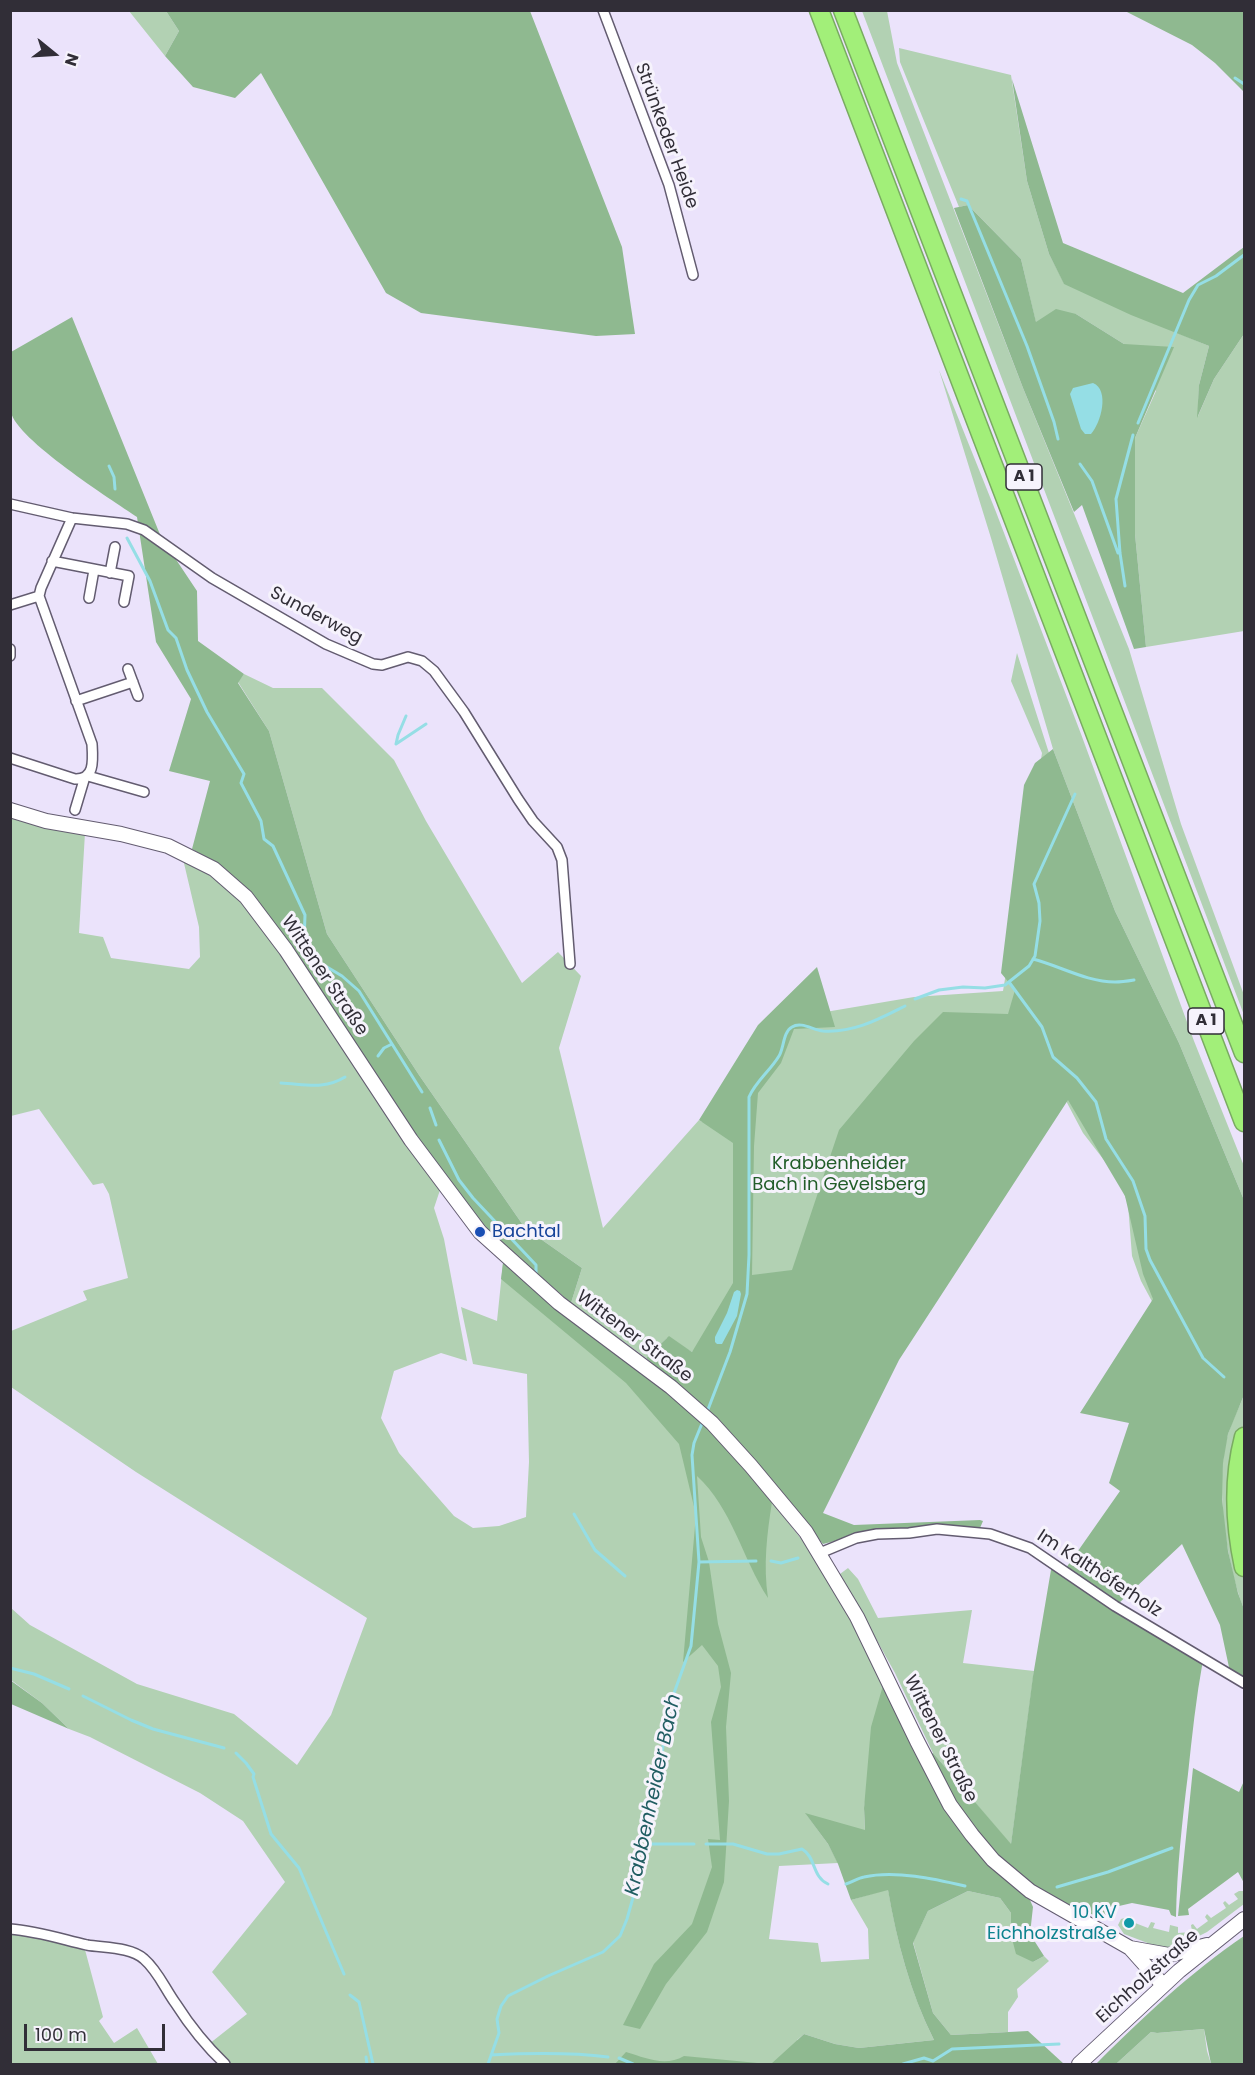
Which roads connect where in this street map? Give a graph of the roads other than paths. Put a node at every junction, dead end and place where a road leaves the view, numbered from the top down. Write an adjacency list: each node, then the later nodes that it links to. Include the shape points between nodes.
1 (603, 10): 4 (street, Strünkeder Heide, via 669,184)
2 (819, 10): 28 (highway, A 1)
3 (843, 10): 27 (highway, A 1)
4 (693, 275)
5 (10, 504): 6 (street, Sunderweg)
6 (72, 518): 8 (street); 26 (street, Sunderweg, via 127,524 144,530 220,583 326,644 363,660 382,665 408,657 422,661 434,671 533,821 557,847 562,860)
7 (115, 547): 10 (street)
8 (52, 561): 9 (street); 11 (street)
9 (94, 570): 10 (street); 12 (street)
10 (110, 573): 13 (street, via 129,576)
11 (39, 596): 14 (street); 20 (street)
12 (89, 598)
13 (124, 602)
14 (10, 605)
15 (10, 649): 16 (street)
16 (10, 656)
17 (128, 669): 18 (street)
18 (133, 682): 19 (street); 20 (street)
19 (138, 696)
20 (76, 701): 22 (street, via 92,744)
21 (10, 758): 22 (street, via 52,773)
22 (86, 778): 23 (street); 25 (street)
23 (144, 792)
24 (10, 810): 32 (main road, Wittener Straße, via 168,846 214,869 232,884 276,936 411,1140 480,1232 559,1303 671,1387 712,1423 786,1507)
25 (75, 810)
26 (570, 964)
27 (1245, 1053)
28 (1245, 1122)
29 (1245, 1437): 31 (highway, via 1237,1472)
30 (1245, 1484): 31 (highway)
31 (1238, 1503): 33 (highway)
32 (820, 1553): 34 (street, Im Kalthöferholz, via 877,1534 937,1529 998,1536 1030,1548 1115,1606); 38 (main road, Wittener Straße, via 873,1646 917,1742 972,1835 993,1860 1030,1891)
33 (1245, 1567)
34 (1245, 1683)
35 (1245, 1919): 37 (main road, Eichholzstraße)
36 (10, 1929): 40 (street, via 143,1958 207,2047)
37 (1212, 1944): 38 (main road, via 1168,1955); 39 (main road, Eichholzstraße)
38 (1130, 1948): 39 (main road, Wittener Straße)
39 (1164, 1985): 41 (main road, Eichholzstraße)
40 (225, 2064)
41 (1079, 2064)

